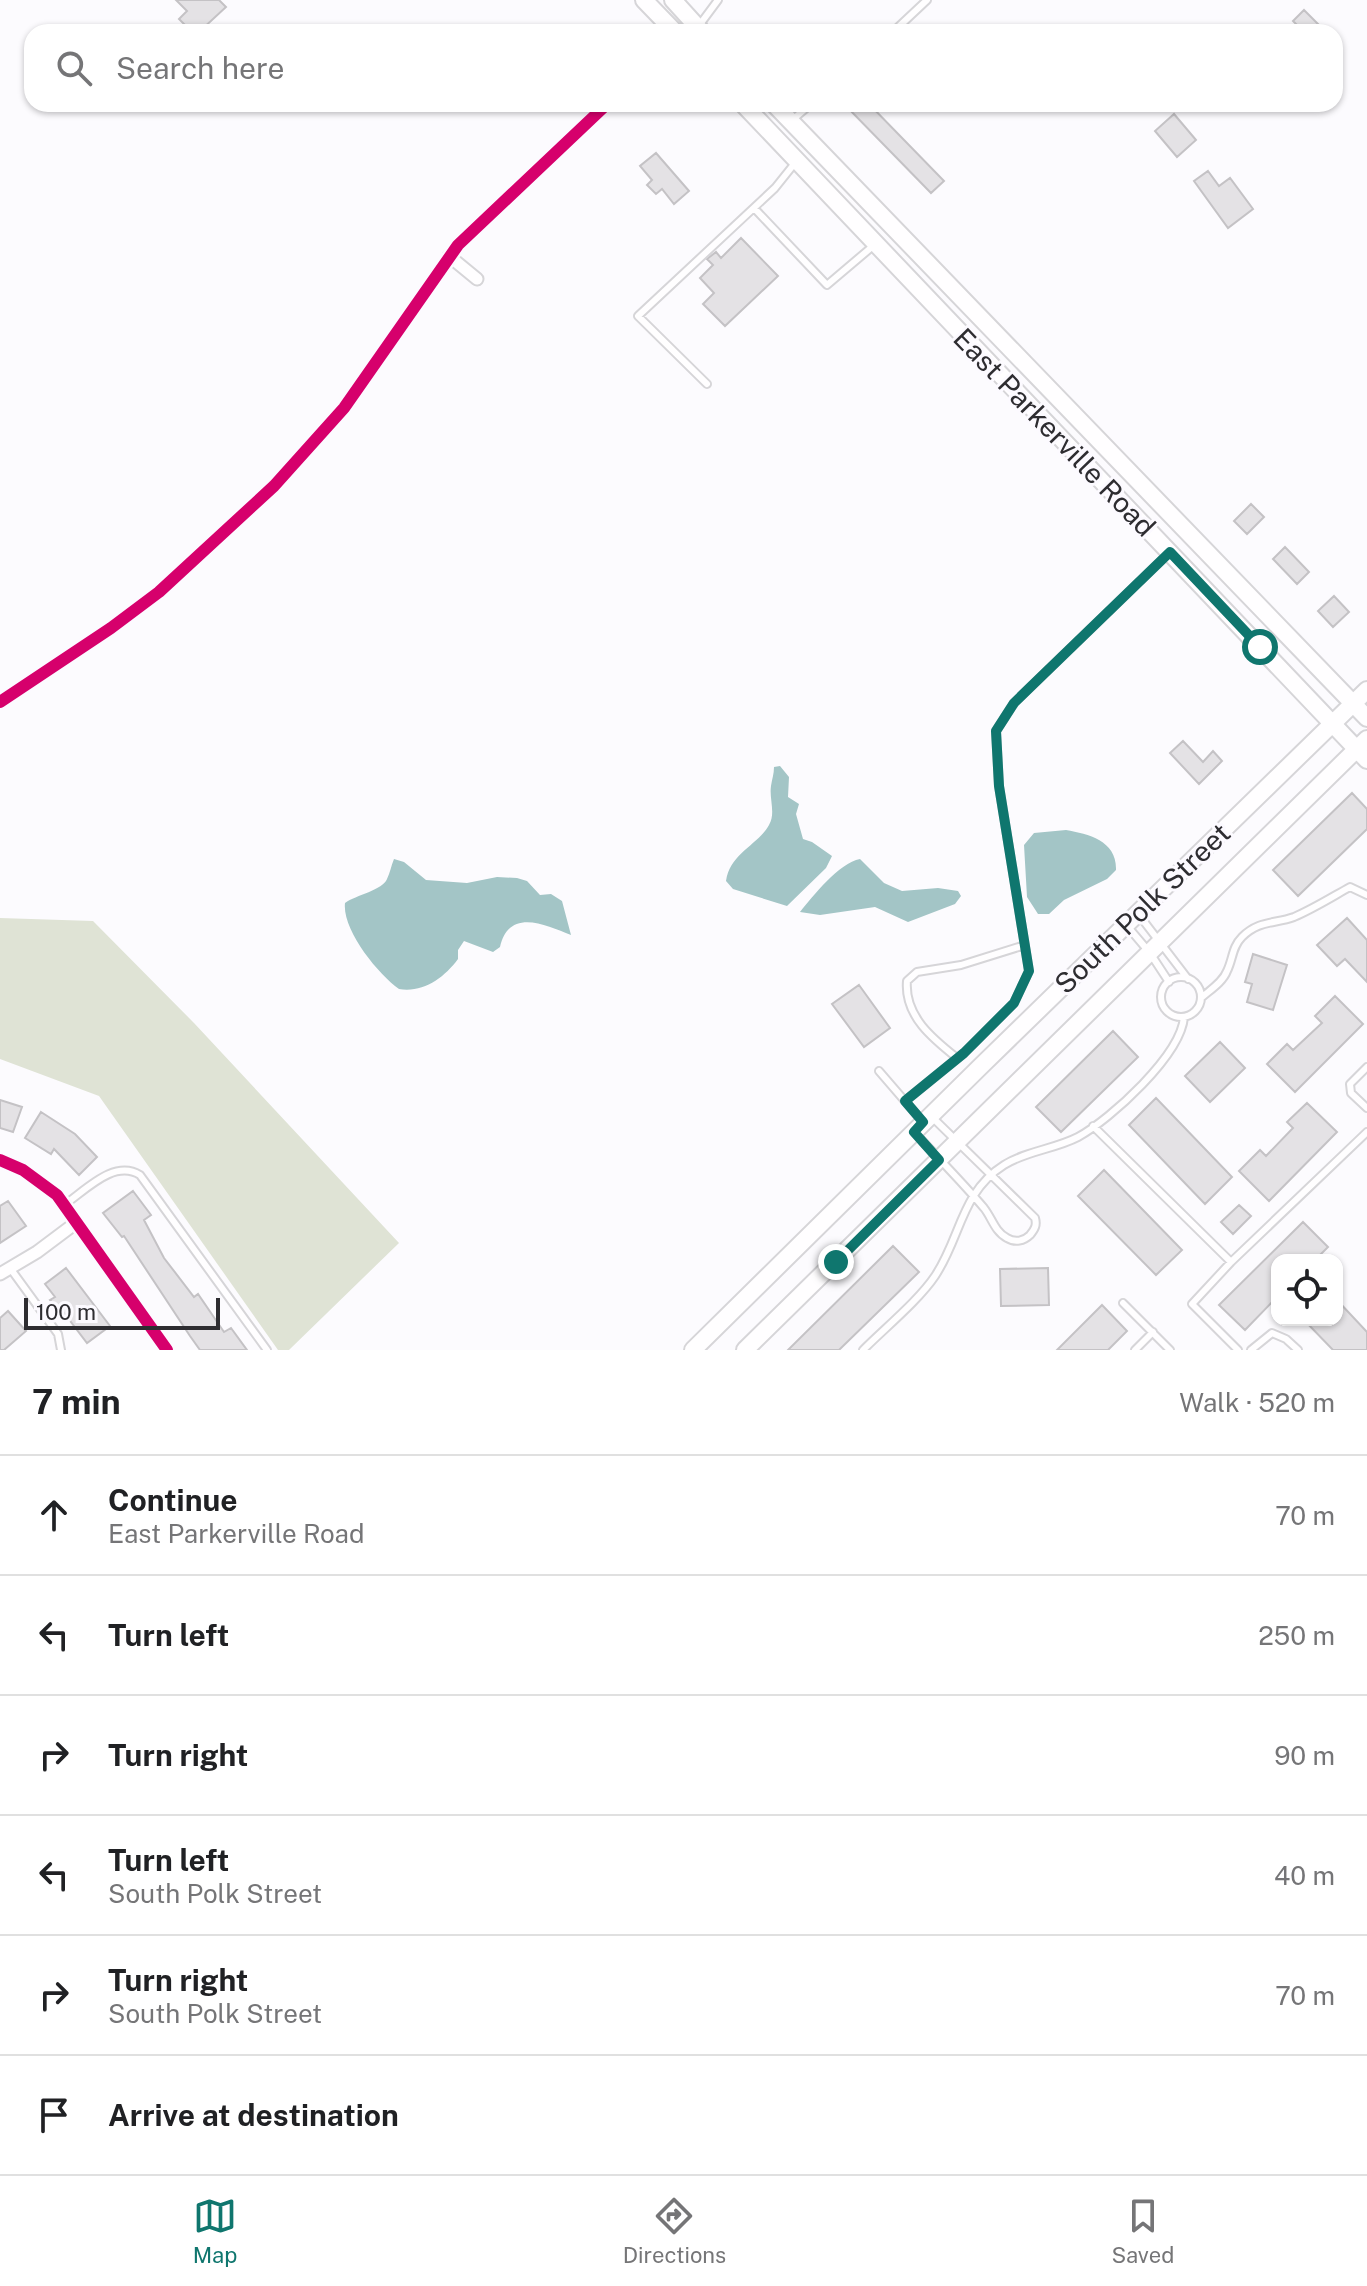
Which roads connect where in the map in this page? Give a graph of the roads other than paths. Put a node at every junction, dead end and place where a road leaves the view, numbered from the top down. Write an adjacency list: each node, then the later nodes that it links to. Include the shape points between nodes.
1 (644, 0): 5 (main road)
2 (673, 0): 6 (main road)
3 (718, 0): 7 (lane)
4 (927, 0): 8 (lane)
5 (667, 24)
6 (693, 24)
7 (702, 24)
8 (902, 24)
9 (599, 112): 18 (street)
10 (751, 112): 15 (main road, East Parkerville Road)
11 (782, 112): 13 (main road, East Parkerville Road)
12 (802, 112): 13 (lane)
13 (791, 121): 14 (main road, East Parkerville Road)
14 (813, 144): 15 (main road); 20 (main road, East Parkerville Road)
15 (797, 160): 16 (lane); 17 (main road, East Parkerville Road)
16 (754, 208): 17 (lane, via 827,285); 22 (lane, via 638,316)
17 (875, 243): 21 (main road, East Parkerville Road)
18 (449, 256): 19 (street); 25 (street, via 353,396 274,486 159,592)
19 (477, 279)
20 (1008, 346): 21 (main road); 26 (main road, East Parkerville Road)
21 (989, 362): 23 (main road, East Parkerville Road)
22 (707, 384)
23 (1170, 552): 28 (main road, East Parkerville Road); 32 (lane, via 1014,703 996,731 999,786)
24 (1367, 690): 26 (main road, South Polk Street)
25 (0, 702)
26 (1354, 703): 27 (main road, East Parkerville Road); 28 (main road, South Polk Street)
27 (1367, 718)
28 (1332, 724): 29 (main road, East Parkerville Road); 31 (main road, South Polk Street)
29 (1364, 749): 33 (main road, South Polk Street)
30 (1367, 895): 36 (lane, via 1350,887 1290,919 1256,926 1234,948 1222,980)
31 (1131, 919): 33 (lane); 33 (lane); 43 (main road, South Polk Street)
32 (1025, 945): 38 (lane, via 1029,971 1014,1003); 38 (lane, via 917,972 907,981 916,1020)
33 (1156, 948): 34 (lane); 35 (lane); 46 (main road, South Polk Street)
34 (1188, 979): 35 (lane); 36 (lane)
35 (1169, 982): 37 (lane, via 1162,994 1164,1007)
36 (1201, 998): 37 (lane, via 1197,1010)
37 (1184, 1017): 44 (lane, via 1160,1063)
38 (957, 1058): 41 (lane)
39 (1367, 1067): 42 (lane, via 1350,1084 1351,1093)
40 (879, 1071): 41 (lane)
41 (905, 1101): 43 (lane)
42 (1367, 1108)
43 (922, 1123): 46 (lane); 48 (lane); 60 (main road, South Polk Street)
44 (1093, 1126): 49 (lane); 53 (lane)
45 (1367, 1132): 53 (lane)
46 (957, 1142): 48 (main road, South Polk Street); 49 (lane)
47 (0, 1160): 51 (street, via 23,1170)
48 (939, 1160): 50 (lane); 61 (main road, South Polk Street)
49 (991, 1174): 50 (lane); 50 (lane, via 1035,1218 1033,1232 1016,1241 1005,1238)
50 (973, 1195): 62 (lane, via 933,1279)
51 (64, 1205): 52 (street); 59 (lane, via 118,1169 140,1175)
52 (77, 1222): 54 (street); 58 (street)
53 (1231, 1262): 65 (lane, via 1192,1304)
54 (5, 1271): 57 (lane, via 58,1334)
55 (1123, 1303): 56 (lane)
56 (1153, 1332): 63 (lane); 64 (lane)
57 (61, 1350)
58 (167, 1350)
59 (267, 1350)
60 (693, 1350)
61 (745, 1350)
62 (863, 1350)
63 (1135, 1350)
64 (1170, 1350)
65 (1238, 1350)
66 (1251, 1350): 67 (lane, via 1272,1333)
67 (1298, 1350)

